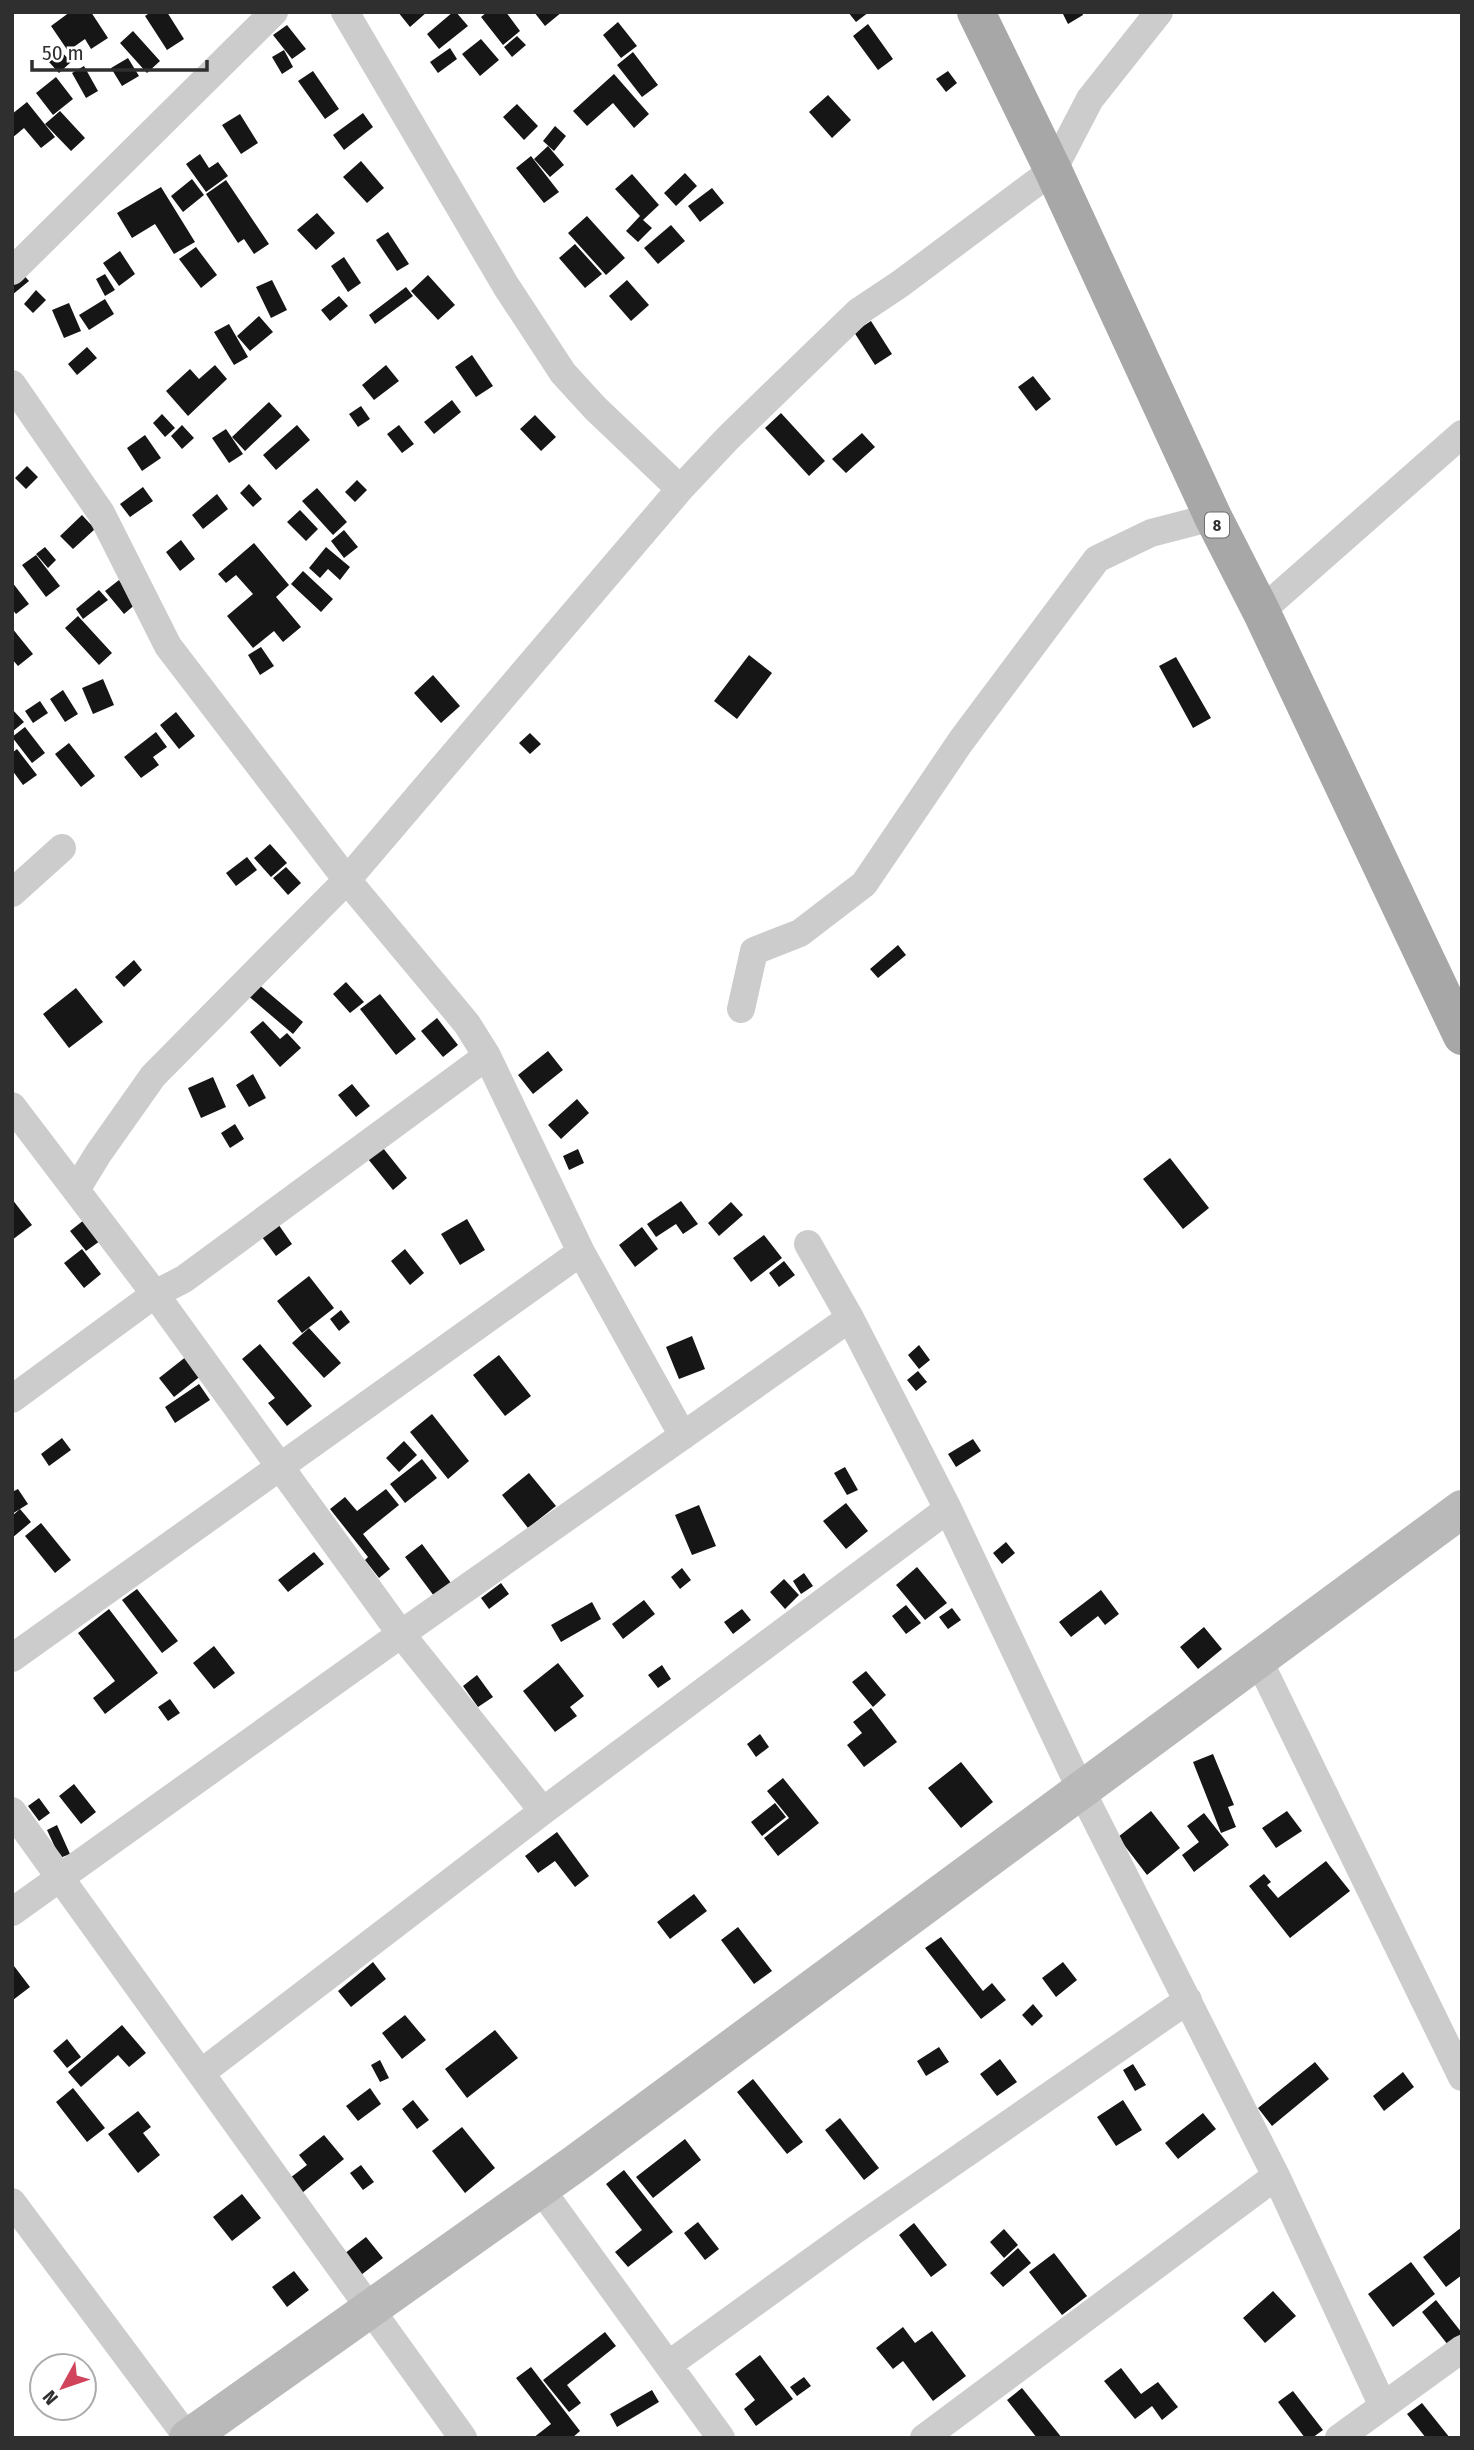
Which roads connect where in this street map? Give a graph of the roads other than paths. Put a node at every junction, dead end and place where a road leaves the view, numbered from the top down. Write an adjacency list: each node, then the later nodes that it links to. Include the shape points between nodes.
1 (274, 12): 6 (street)
2 (345, 12): 9 (street, via 506,286 563,373)
3 (976, 12): 5 (main road, 8)
4 (1159, 12): 5 (street, via 1090,99)
5 (1052, 170): 9 (street, via 859,312); 10 (main road, 8)
6 (12, 271)
7 (12, 384): 13 (street, via 101,513 168,646)
8 (1462, 434): 11 (street)
9 (680, 489): 13 (street)
10 (1213, 517): 11 (main road, 8); 15 (street, via 1151,533 1097,559 961,741 864,884 800,933 754,951)
11 (1261, 611): 16 (main road, 8)
12 (62, 848): 14 (street)
13 (346, 880): 17 (street, via 467,1024); 19 (street, via 153,1076)
14 (12, 893)
15 (741, 1009)
16 (1462, 1036)
17 (487, 1056): 21 (street); 22 (street, via 184,1279)
18 (17, 1122): 19 (street)
19 (76, 1189): 22 (street)
20 (808, 1244): 23 (street)
21 (581, 1252): 25 (street); 26 (street)
22 (155, 1294): 24 (street); 26 (street)
23 (850, 1318): 25 (street); 27 (street)
24 (12, 1399)
25 (683, 1436): 29 (street)
26 (281, 1466): 29 (street); 30 (street)
27 (948, 1509): 32 (street); 34 (street)
28 (1462, 1509): 31 (street)
29 (401, 1634): 34 (street); 35 (street)
30 (12, 1658)
31 (1258, 1659): 32 (street); 39 (street)
32 (1081, 1790): 37 (street); 41 (street)
33 (12, 1811): 35 (street)
34 (542, 1811): 38 (street)
35 (60, 1878): 36 (street); 38 (street)
36 (12, 1912)
37 (1188, 2000): 40 (street); 45 (street)
38 (201, 2073): 43 (street)
39 (1462, 2077)
40 (1276, 2176): 46 (street); 50 (street)
41 (540, 2188): 43 (street); 45 (street)
42 (12, 2202): 47 (street)
43 (371, 2308): 47 (street); 48 (street)
44 (1462, 2349): 46 (street)
45 (668, 2365): 49 (street)
46 (1382, 2404): 51 (street)
47 (188, 2438)
48 (463, 2438)
49 (721, 2438)
50 (924, 2438)
51 (1339, 2438)

